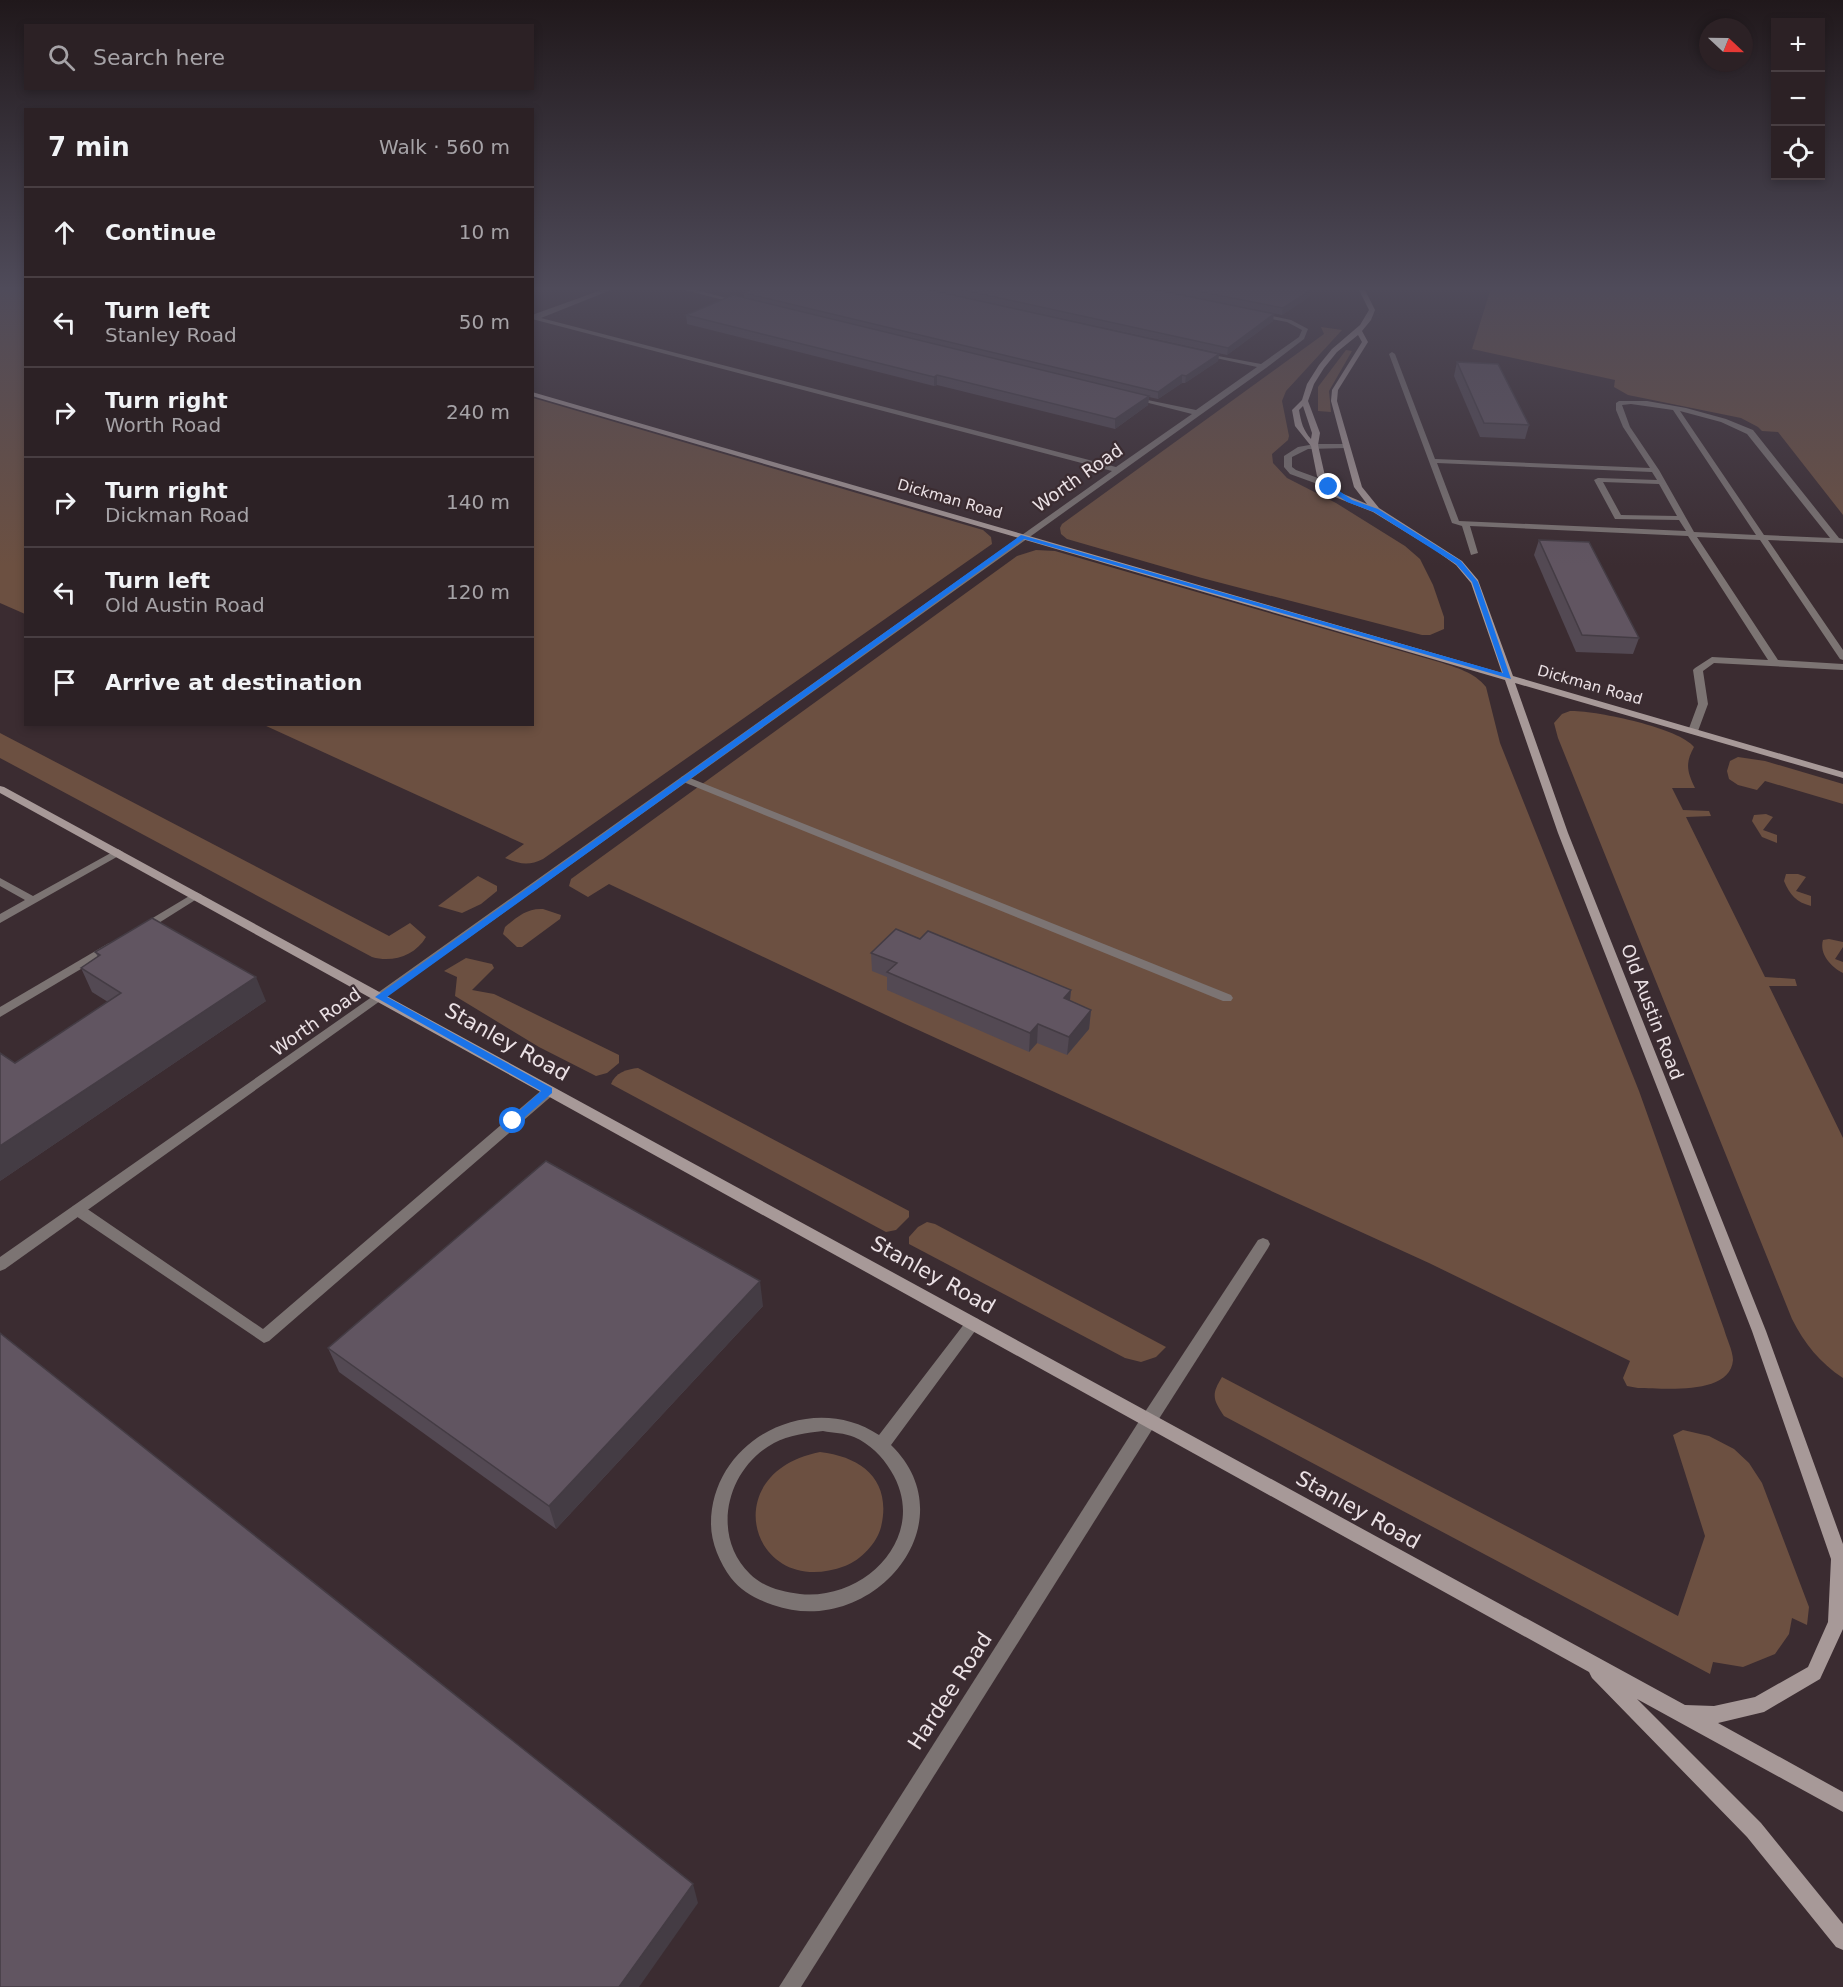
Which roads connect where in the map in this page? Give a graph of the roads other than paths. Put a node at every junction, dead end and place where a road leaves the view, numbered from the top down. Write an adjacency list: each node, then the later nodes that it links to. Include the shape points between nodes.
1 (775, 381): 14 (street)
2 (1244, 381): 10 (street, Worth Road)
3 (1311, 381): 8 (street, Old Austin Road)
4 (1341, 381): 12 (street, Old Austin Road, via 1334,402)
5 (1402, 381): 13 (street)
6 (534, 395): 22 (street, Dickman Road)
7 (1129, 397): 10 (street)
8 (1305, 401): 11 (street, via 1316,434); 11 (street, Old Austin Road, via 1294,411 1296,421 1299,432)
9 (1676, 410): 15 (street, via 1618,403 1621,418); 23 (street); 24 (street, via 1737,424 1750,432)
10 (1198, 413): 14 (street, Worth Road)
11 (1314, 445): 12 (street); 17 (street); 17 (street, via 1293,450 1288,456 1288,467)
12 (1346, 446): 18 (street, Old Austin Road, via 1358,487)
13 (1433, 461): 15 (street); 20 (street, via 1456,523)
14 (1118, 470): 22 (street, Worth Road)
15 (1655, 470): 16 (street)
16 (1662, 482): 19 (street); 19 (street, via 1598,480 1618,517)
17 (1326, 483): 18 (street, Old Austin Road, via 1344,498)
18 (1376, 510): 29 (street, Old Austin Road, via 1459,562 1475,582)
19 (1683, 518): 21 (street)
20 (1465, 524): 21 (street); 25 (street)
21 (1691, 534): 23 (street); 27 (street)
22 (1023, 536): 29 (street, Dickman Road); 32 (street, Worth Road)
23 (1764, 537): 24 (street); 26 (street)
24 (1840, 541)
25 (1474, 553)
26 (1843, 657)
27 (1774, 663): 28 (street); 30 (street, via 1712,660 1698,670 1703,704)
28 (1843, 667)
29 (1509, 677): 30 (street, Dickman Road); 49 (street, Old Austin Road, via 1563,833 1759,1331)
30 (1693, 731): 31 (street, Dickman Road)
31 (1843, 775)
32 (685, 779): 39 (street, Worth Road); 40 (street)
33 (0, 789): 34 (street, Stanley Road)
34 (118, 852): 36 (street, Stanley Road); 37 (street)
35 (0, 880): 37 (street)
36 (196, 895): 39 (street, Stanley Road); 41 (street)
37 (32, 900): 38 (street)
38 (0, 920)
39 (380, 997): 42 (street, Stanley Road); 43 (street, Worth Road)
40 (1227, 998)
41 (0, 1013)
42 (549, 1091): 43 (street, via 264,1337); 46 (street, Stanley Road)
43 (78, 1210): 45 (street, Worth Road)
44 (1263, 1244): 47 (street, Hardee Road)
45 (0, 1265)
46 (973, 1323): 47 (street, Stanley Road); 48 (street)
47 (1149, 1420): 50 (street, Stanley Road); 54 (street, Hardee Road)
48 (881, 1445): 48 (street, via 854,1430 823,1424 791,1428 762,1442 737,1464 722,1492 717,1523 724,1553 743,1579 768,1596 799,1604 820,1604 862,1592 886,1572 904,1547 912,1519 910,1491 900,1466)
49 (1841, 1562): 51 (street, via 1837,1623 1814,1673 1758,1706 1714,1715)
50 (1589, 1662): 51 (street, Stanley Road); 53 (street, via 1754,1830)
51 (1683, 1713): 52 (street, Stanley Road)
52 (1843, 1802)
53 (1843, 1940)
54 (789, 1987)

